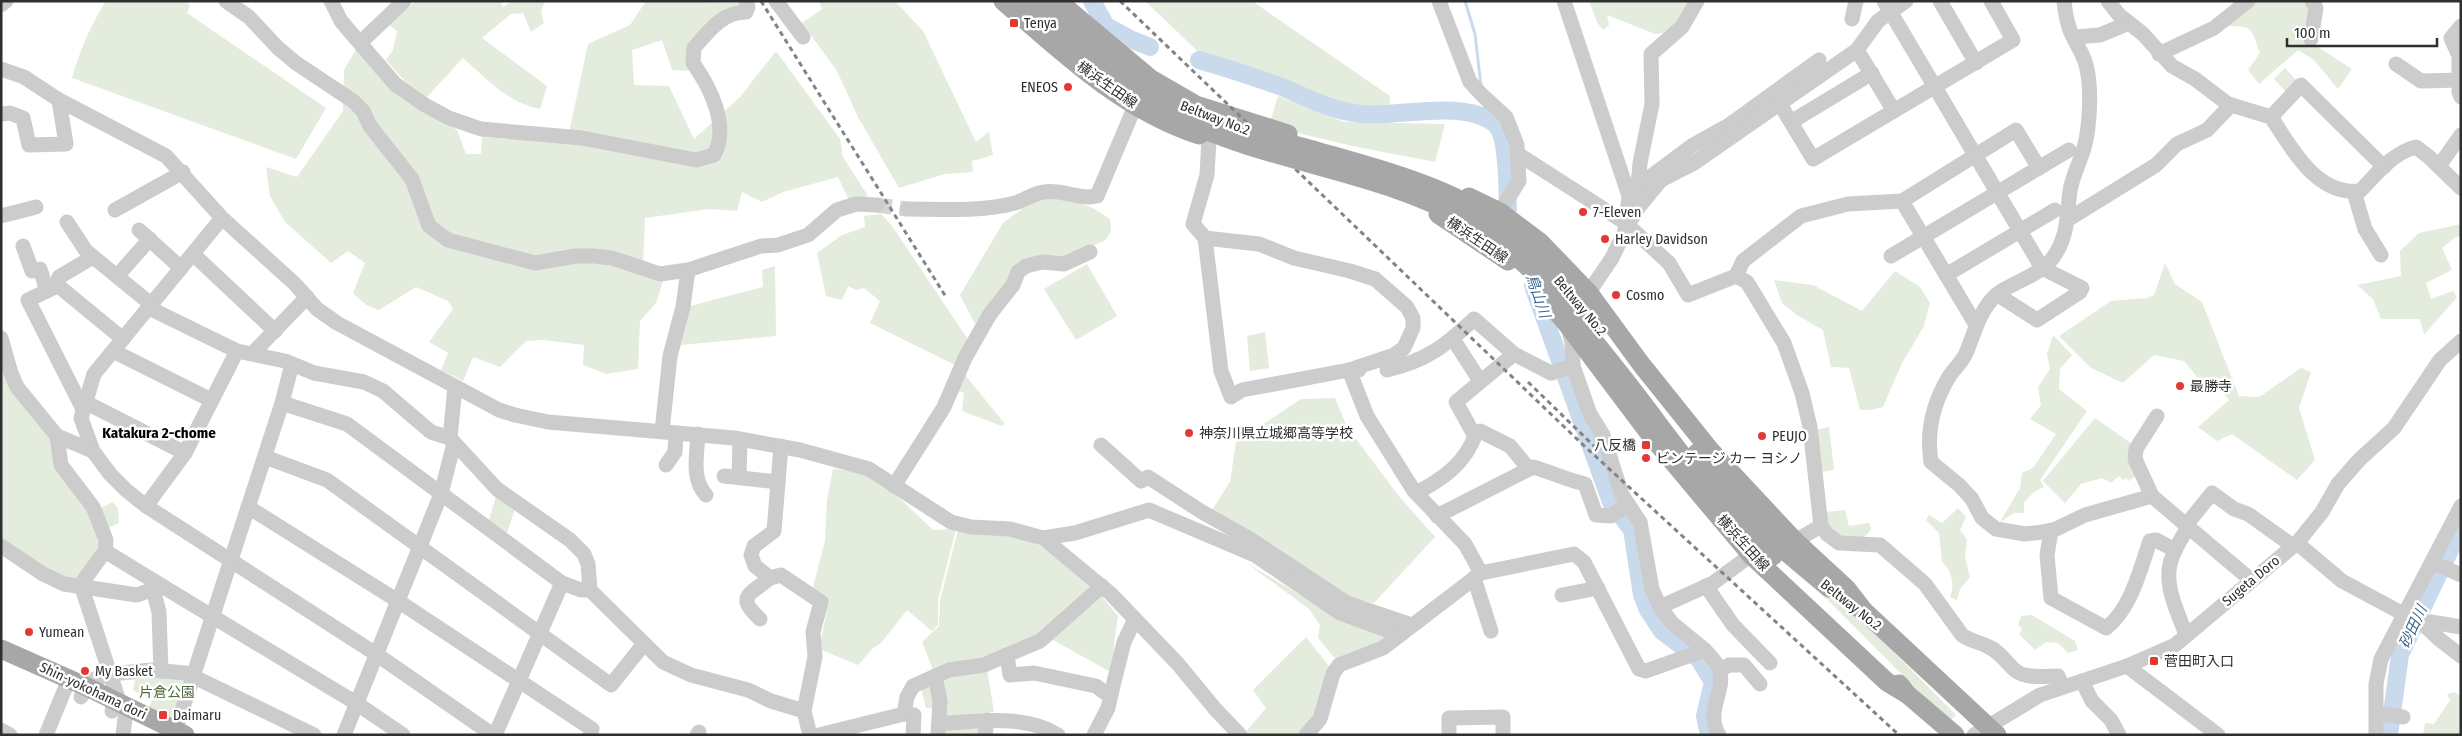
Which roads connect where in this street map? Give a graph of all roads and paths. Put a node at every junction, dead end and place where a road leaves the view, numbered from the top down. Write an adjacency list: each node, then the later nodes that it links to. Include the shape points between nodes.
1 (6, 1): 22 (street)
2 (226, 1): 86 (street, via 249,17 296,63 363,111 370,126 412,179 429,226 448,240 535,263 594,256 612,258 660,274)
3 (330, 1): 30 (street, via 341,21)
4 (404, 1): 30 (street)
5 (746, 1): 30 (street, via 746,12 723,18 694,48 691,58 704,77 715,104 719,126 719,146 714,155 703,160 685,160 582,138 481,129 433,109 396,84)
6 (776, 1): 27 (street)
7 (1003, 1): 43 (main road, 横浜生田線, via 1078,65)
8 (1022, 1): 147 (main road, Beltway No.2, bridge, via 1112,77 1181,120 1258,149 1389,187 1437,206 1467,221 1512,253 1562,300 1724,507)
9 (1042, 1): 147 (main road, Beltway No.2, bridge, via 1119,66 1178,104 1224,124 1389,172 1444,192 1522,241 1575,295 1684,438)
10 (1058, 1): 68 (main road, via 1151,79 1196,105 1422,173)
11 (1439, 1): 52 (street, via 1470,82 1506,117 1514,131)
12 (1564, 1): 59 (street)
13 (1697, 1): 59 (street, via 1682,27 1651,54 1652,104)
14 (1856, 1): 24 (street)
15 (1906, 1): 23 (street)
16 (1940, 1): 34 (street)
17 (1990, 1): 34 (street, via 2014,40)
18 (2064, 1): 28 (street, via 2069,29)
19 (2108, 1): 25 (street)
20 (2248, 1): 32 (street, via 2214,28)
21 (2312, 1): 29 (street, via 2316,8)
22 (1, 5)
23 (1887, 6): 31 (street); 39 (street)
24 (1852, 19)
25 (2129, 23): 28 (street, via 2100,34); 32 (street)
26 (2461, 26): 38 (street, via 2451,38 2459,56)
27 (803, 37)
28 (2075, 37): 71 (street, via 2087,66 2089,119 2070,190)
29 (2311, 39)
30 (360, 42)
31 (1857, 50): 37 (street); 42 (street)
32 (2159, 54): 44 (street)
33 (1819, 60): 59 (street, via 1729,125 1693,145)
34 (1976, 62): 39 (street)
35 (2396, 64): 38 (street, via 2421,80)
36 (1, 69): 41 (street, via 24,77)
37 (1872, 73): 45 (street); 48 (street)
38 (2459, 80): 40 (street)
39 (1935, 87): 45 (street); 53 (street)
40 (2461, 97)
41 (59, 100): 46 (street, via 66,144 29,145 23,118 10,113); 57 (street, via 149,145)
42 (1780, 104): 48 (street); 73 (street, via 1694,163 1661,180)
43 (1135, 106): 50 (main road, 横浜生田線, via 1174,126); 65 (street, via 1097,196 1089,198 1060,191 1042,192 1015,203 979,208)
44 (2231, 106): 47 (street); 71 (street, via 2206,130 2177,144 2156,165)
45 (1894, 111): 48 (street, via 1813,160)
46 (1, 114)
47 (2271, 117): 54 (street, via 2302,85); 60 (street, via 2301,162 2316,177)
48 (1791, 122)
49 (2461, 135): 55 (street)
50 (1209, 138): 76 (street, via 1207,175 1193,224); 77 (main road, 横浜生田線, via 1396,192)
51 (2069, 150): 56 (street)
52 (1518, 154): 68 (street, via 1519,181); 73 (street)
53 (1975, 154): 56 (street, via 2016,130); 61 (street); 62 (street)
54 (2384, 166): 55 (street, via 2403,150 2416,147); 60 (street, via 2360,191)
55 (2439, 166): 58 (street)
56 (2039, 168): 61 (street)
57 (183, 172): 66 (street); 70 (street)
58 (2461, 188)
59 (1634, 191): 73 (street)
60 (2354, 192): 81 (street, via 2365,229)
61 (1998, 193): 74 (street); 75 (street)
62 (1902, 201): 75 (street); 89 (street, via 1848,204 1801,216 1743,261)
63 (877, 206): 86 (street, via 856,204 837,210 808,236 778,245 761,246)
64 (36, 207): 69 (street)
65 (907, 209)
66 (115, 210)
67 (2055, 210): 74 (street)
68 (1500, 212): 77 (street); 91 (main road, via 1540,242)
69 (1, 216)
70 (222, 218): 80 (street); 93 (street)
71 (2068, 220): 85 (street, via 2055,256)
72 (67, 222): 83 (street)
73 (1626, 228): 89 (street, via 1633,230 1669,263 1688,295); 91 (street, via 1612,258)
74 (2020, 231): 85 (street); 87 (street)
75 (1924, 237): 82 (street); 87 (street)
76 (1205, 238): 107 (street, via 1221,371 1231,396 1242,390); 107 (street, via 1260,244 1294,258 1350,270 1375,279 1407,307 1413,318 1413,328 1404,348)
77 (1480, 240): 95 (main road, 横浜生田線, via 1503,256)
78 (24, 246): 90 (street, via 32,271 40,269)
79 (1090, 252): 130 (street, via 1064,264 1042,262 1018,272 965,358 944,408)
80 (193, 254): 84 (street); 97 (street)
81 (2381, 255)
82 (1891, 256)
83 (93, 257): 88 (street); 90 (street, via 59,277)
84 (181, 268): 88 (street, via 144,235); 94 (street)
85 (2042, 268): 92 (street); 92 (street, via 2082,288 2080,292 2038,320)
86 (688, 270): 114 (street, via 683,307 670,356)
87 (1946, 275): 96 (street)
88 (117, 276): 94 (street)
89 (1736, 276): 140 (street, via 1747,282 1784,343 1802,394 1810,427)
90 (52, 287): 99 (street); 112 (street, via 28,300)
91 (1588, 293): 95 (street); 147 (main road)
92 (1998, 295): 96 (street)
93 (307, 298): 97 (street); 109 (street, via 337,323)
94 (150, 307): 99 (street); 103 (street)
95 (1567, 324): 106 (street); 150 (main road, 横浜生田線, via 1652,437)
96 (1976, 325): 142 (street, via 1965,355 1940,394 1931,424 1928,447 1931,462 1960,485 1982,518 1996,530 2025,534)
97 (274, 331): 103 (street)
98 (1, 338): 117 (street, via 18,387)
99 (123, 339): 102 (street)
100 (1453, 339): 104 (street, via 1474,318); 107 (street, via 1434,353 1406,365 1381,370); 108 (street)
101 (2461, 341): 144 (street, Sugeta Doro, via 2440,360 2394,428 2338,484 2322,512)
102 (113, 351): 110 (street); 112 (street, via 94,374)
103 (244, 353): 105 (street); 110 (street)
104 (1514, 354): 106 (street, via 1551,373); 108 (street)
105 (292, 364): 111 (street); 119 (street, via 314,373 374,386 432,432)
106 (1573, 366): 135 (street, via 1590,414 1603,435)
107 (1349, 370): 131 (street, via 1367,416)
108 (1480, 381): 115 (street, via 1456,402)
109 (455, 387): 114 (street, via 498,410 548,422); 119 (street)
110 (211, 400): 123 (street)
111 (282, 403): 124 (street); 132 (street, via 347,424)
112 (84, 406): 122 (street, via 81,418); 123 (street)
113 (2157, 416): 134 (street, via 2136,449 2135,459)
114 (669, 432): 116 (street); 125 (street, via 675,452)
115 (1476, 433): 126 (street, via 1480,431 1510,446); 131 (street, via 1461,461 1450,473)
116 (698, 434): 118 (street); 133 (street, via 696,472 698,486)
117 (57, 436): 122 (street); 149 (street, via 61,465 93,507 106,540)
118 (740, 439): 120 (street); 128 (street)
119 (452, 440): 132 (street); 163 (street, via 497,489 570,540 584,554)
120 (781, 446): 129 (street); 130 (street, via 869,469)
121 (1101, 446): 172 (street, via 1141,481 1148,477 1347,603)
122 (93, 451): 136 (street, via 126,490)
123 (184, 453): 136 (street)
124 (265, 457): 138 (street); 146 (street, via 327,480)
125 (666, 465)
126 (1529, 469): 135 (street, via 1534,467 1565,480 1585,484 1596,515 1611,516); 139 (street)
127 (724, 476): 128 (street)
128 (739, 478): 129 (street)
129 (778, 482): 155 (street, via 774,531 754,546 751,555 755,566)
130 (894, 486): 143 (street, via 951,522 971,527 1010,529)
131 (1416, 493): 139 (street)
132 (441, 494): 146 (street); 157 (street)
133 (706, 495)
134 (2152, 496): 141 (street); 142 (street, via 2085,515)
135 (1627, 505): 166 (street, via 1640,522 1652,588)
136 (146, 506): 151 (street)
137 (2461, 506): 152 (street)
138 (248, 507): 151 (street); 165 (street)
139 (1437, 516): 154 (street, via 1465,544)
140 (1821, 526): 147 (street); 194 (street, via 1839,542 1880,545 1925,584 1962,635 1988,646 2017,672 2029,676 2058,676)
141 (2187, 526): 144 (street, via 2212,493); 148 (street); 156 (street)
142 (2051, 530): 148 (street, via 2047,555 2052,598 2106,628 2117,619 2150,541 2156,540)
143 (1043, 538): 158 (street); 176 (street, via 1075,533 1149,510 1255,555 1340,613)
144 (2295, 544): 156 (street, Sugeta Doro); 168 (street, via 2342,581)
145 (1, 546): 160 (street, via 43,574)
146 (419, 547): 165 (street); 174 (street)
147 (1782, 548): 197 (main road, Beltway No.2); 208 (main road, Beltway No.2, via 1838,596 1864,611)
148 (2175, 550): 175 (street, via 2169,571 2170,591)
149 (104, 551): 160 (street); 161 (street)
150 (1751, 555): 159 (street); 197 (main road, 横浜生田線, via 1888,682)
151 (231, 562): 167 (street); 180 (street)
152 (2432, 562): 153 (street); 168 (street)
153 (2456, 573)
154 (1477, 576): 162 (street, via 1574,554 1584,562); 172 (street); 173 (street)
155 (770, 578): 169 (street, via 746,601); 199 (street, via 781,575 821,602 813,632 815,657)
156 (2251, 580): 175 (street, Sugeta Doro)
157 (562, 583): 163 (street); 174 (street)
158 (1102, 586): 170 (street); 181 (street, via 1040,640)
159 (1706, 586): 166 (street); 184 (street, via 1733,625)
160 (80, 587): 161 (street, via 136,595); 188 (street)
161 (157, 587): 167 (street); 187 (street)
162 (1598, 588): 164 (street); 179 (street, via 1639,669 1646,671)
163 (590, 590): 177 (street)
164 (1562, 595)
165 (398, 601): 180 (street); 191 (street)
166 (1660, 607): 179 (street)
167 (213, 616): 189 (street); 198 (street)
168 (2414, 618): 171 (street); 182 (street); 200 (street, via 2387,644 2377,670)
169 (760, 619)
170 (1135, 619): 196 (street, via 1124,642); 222 (street)
171 (2460, 624)
172 (1412, 625): 176 (street)
173 (1492, 631)
174 (540, 634): 177 (street, via 611,685); 191 (street)
175 (2186, 634): 185 (street, Sugeta Doro, via 2175,646)
176 (1400, 635): 223 (street, via 1383,648 1339,665 1333,674 1320,718)
177 (643, 645): 199 (street, via 662,662 691,675 748,690)
178 (1, 649): 195 (main road, Shin-yokohama dori)
179 (1696, 653): 186 (street)
180 (376, 654): 198 (street); 215 (street)
181 (1007, 655): 190 (street, via 984,665 949,670); 196 (street, via 1010,675 1034,673 1096,686)
182 (2461, 656)
183 (1, 661): 195 (main road, Shin-yokohama dori)
184 (1770, 663)
185 (2127, 666): 192 (street, Sugeta Doro); 229 (street)
186 (1720, 670): 193 (street, via 1729,665 1744,665); 226 (street, via 1713,714)
187 (161, 671): 188 (street); 189 (street)
188 (111, 674): 195 (street); 202 (street, via 118,695)
189 (194, 675): 209 (street); 212 (street)
190 (935, 676): 201 (street, via 913,686); 205 (street, via 940,701)
191 (519, 681): 215 (street); 216 (street, via 592,730)
192 (2082, 681): 194 (street, Sugeta Doro); 228 (street, via 2092,701 2111,720)
193 (1760, 684)
194 (2064, 686): 208 (street, Sugeta Doro, via 2040,696)
195 (75, 688): 202 (main road, Shin-yokohama dori); 211 (street)
196 (1111, 694): 221 (street, via 1108,708)
197 (1907, 694): 227 (main road, Beltway No.2)
198 (356, 703): 213 (street); 214 (street)
199 (804, 711): 217 (street)
200 (2380, 713): 203 (street); 230 (street)
201 (904, 714): 218 (street); 219 (street, via 914,715)
202 (119, 716): 209 (main road, Shin-yokohama dori)
203 (2403, 717)
204 (986, 727): 205 (street); 207 (street, via 998,719)
205 (938, 729)
206 (1, 730): 210 (street)
207 (1035, 731): 220 (street, via 1049,729)
208 (1986, 732)
209 (174, 734)
210 (10, 735)
211 (46, 735)
212 (314, 735)
213 (344, 735)
214 (404, 735)
215 (494, 735)
216 (590, 735)
217 (810, 735)
218 (819, 735)
219 (913, 735)
220 (1058, 735)
221 (1094, 735)
222 (1240, 735)
223 (1306, 735)
224 (1449, 735): 225 (street, via 1449,718 1494,717 1503,717)
225 (1503, 735)
226 (1719, 735)
227 (1955, 735)
228 (2119, 735)
229 (2218, 735)
230 (2376, 735)

